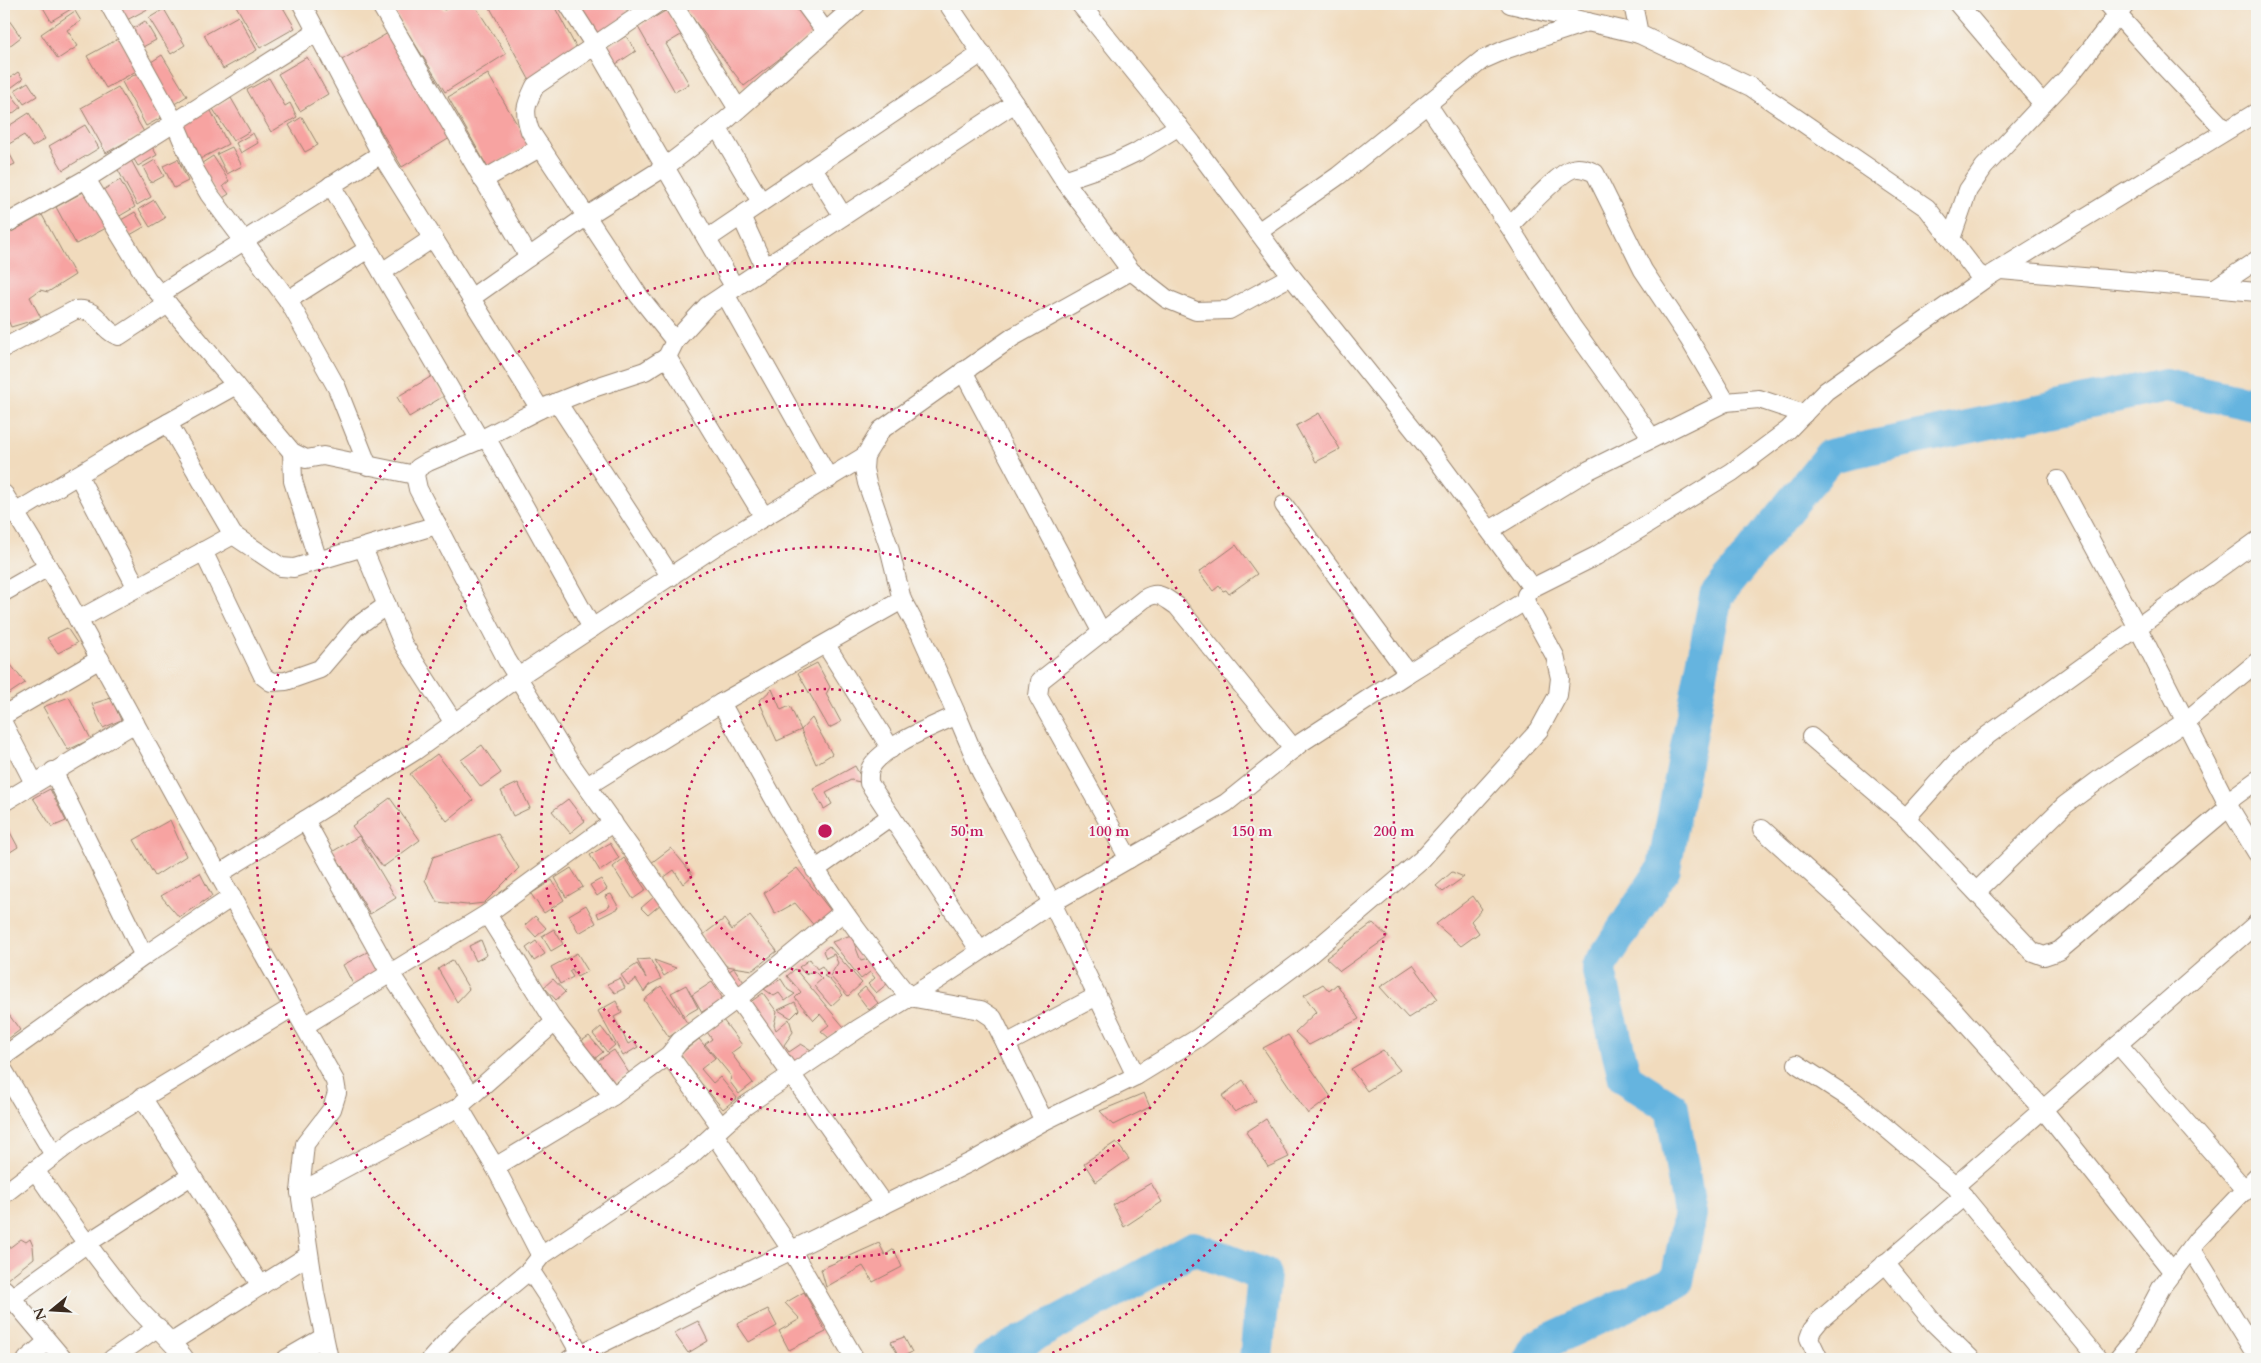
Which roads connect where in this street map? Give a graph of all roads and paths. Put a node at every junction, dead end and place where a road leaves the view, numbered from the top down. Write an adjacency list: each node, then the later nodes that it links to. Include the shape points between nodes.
1 (109, 4): 26 (street)
2 (302, 4): 17 (street)
3 (380, 4): 35 (street)
4 (568, 4): 19 (street)
5 (656, 4): 19 (street)
6 (672, 4): 24 (street)
7 (805, 4): 16 (street)
8 (856, 4): 16 (street)
9 (948, 4): 20 (street)
10 (1080, 4): 27 (street)
11 (1510, 4): 15 (street)
12 (1633, 4): 18 (street)
13 (1958, 4): 22 (street)
14 (2117, 8): 22 (street, via 2071,74); 29 (street, via 2162,64)
15 (1589, 22): 18 (street); 23 (street, via 1482,60)
16 (825, 31): 24 (street)
17 (317, 32): 26 (street); 31 (street)
18 (1639, 34): 47 (street, via 1751,87 1927,208)
19 (595, 46): 30 (street, via 535,86 525,106 526,118); 32 (street)
20 (982, 53): 21 (street); 33 (street)
21 (1015, 103): 36 (street); 41 (street)
22 (2043, 104): 47 (street, via 1984,167 1968,190)
23 (1428, 105): 43 (street); 44 (street, via 1338,176)
24 (738, 109): 28 (street)
25 (2257, 112): 29 (street)
26 (175, 123): 34 (street); 48 (street, via 204,186)
27 (1179, 126): 36 (street, via 1114,164); 44 (street)
28 (717, 127): 32 (street); 38 (street)
29 (2225, 130): 55 (street)
30 (541, 147): 35 (street); 39 (street)
31 (381, 154): 37 (street); 45 (street)
32 (665, 167): 39 (street); 46 (street)
33 (813, 168): 38 (street); 41 (street)
34 (86, 179): 42 (street); 61 (street, via 147,279)
35 (483, 180): 50 (street)
36 (1064, 180): 53 (street)
37 (331, 185): 48 (street); 49 (street)
38 (761, 202): 40 (street)
39 (587, 216): 50 (street); 64 (street)
40 (741, 216): 46 (street); 52 (street)
41 (843, 216): 52 (street)
42 (4, 225)
43 (1509, 226): 68 (street, via 1573,168 1595,173 1643,270); 72 (street, via 1571,325)
44 (1258, 232): 56 (street)
45 (433, 238): 54 (street); 60 (street)
46 (707, 239): 58 (street)
47 (1951, 239): 55 (street, via 1977,273)
48 (243, 242): 61 (street); 62 (street)
49 (368, 249): 54 (street); 62 (street)
50 (529, 257): 60 (street)
51 (2257, 260): 57 (street)
52 (765, 268): 58 (street)
53 (1131, 271): 56 (street, via 1167,299 1196,311 1229,310); 65 (street, via 1013,338)
54 (382, 272): 73 (street)
55 (1993, 274): 57 (street); 70 (street, via 1826,391)
56 (1291, 276): 85 (street)
57 (2215, 288): 59 (street)
58 (730, 291): 64 (street, via 707,306); 79 (street)
59 (2257, 292)
60 (471, 298): 69 (street)
61 (164, 299): 63 (street, via 118,336 113,335 94,314 85,309 75,310); 66 (street)
62 (288, 300): 76 (street, via 337,388)
63 (4, 348)
64 (671, 349): 67 (street, via 646,371); 83 (street)
65 (963, 371): 75 (street, via 881,430); 101 (street)
66 (236, 385): 71 (street); 74 (street)
67 (557, 402): 69 (street); 92 (street)
68 (1726, 402): 70 (street, via 1759,399); 72 (street)
69 (540, 409): 73 (street)
70 (1804, 414): 95 (street, via 1732,472)
71 (168, 423): 77 (street); 86 (street)
72 (1652, 438): 85 (street, via 1589,470)
73 (483, 439): 78 (street, via 428,462 418,468); 100 (street)
74 (292, 452): 76 (street, via 306,459 323,456); 90 (street, via 293,481)
75 (865, 456): 79 (street); 96 (street, via 867,484 889,547)
76 (368, 466): 78 (street)
77 (78, 475): 81 (street); 93 (street)
78 (415, 475): 84 (street, via 418,489)
79 (829, 479): 83 (street)
80 (2058, 480): 99 (street)
81 (7, 502): 91 (street)
82 (1284, 505): 105 (street)
83 (764, 518): 92 (street)
84 (437, 526): 88 (street); 106 (street)
85 (1490, 530): 95 (street)
86 (233, 535): 89 (street); 90 (street, via 281,567 294,568)
87 (2257, 541): 99 (street)
88 (363, 548): 90 (street); 97 (street)
89 (203, 552): 93 (street); 97 (street, via 264,676 271,682 286,681 320,669 356,627)
90 (318, 561)
91 (48, 567): 94 (street); 98 (street)
92 (670, 577): 100 (street)
93 (137, 588): 98 (street)
94 (4, 592)
95 (1528, 595): 105 (street); 154 (street, via 1555,656 1560,678 1558,695 1539,730 1422,859 1393,884 1307,957 1198,1038)
96 (902, 600): 102 (street); 109 (street, via 922,635)
97 (387, 605): 112 (street, via 403,644)
98 (78, 620): 103 (street)
99 (2137, 626): 110 (street); 124 (street, via 1959,759)
100 (592, 628): 106 (street)
101 (1102, 633): 116 (street, via 1144,599 1158,594 1177,606); 129 (street, via 1040,681 1038,696)
102 (826, 645): 107 (street); 115 (street)
103 (100, 659): 108 (street); 111 (street)
104 (2257, 662): 110 (street)
105 (1408, 673): 116 (street)
106 (518, 677): 112 (street); 120 (street)
107 (720, 703): 120 (street); 130 (street)
108 (4, 715)
109 (957, 715): 115 (street); 134 (street, via 981,772)
110 (2186, 721): 122 (street); 132 (street, via 2065,805)
111 (135, 723): 117 (street); 131 (street)
112 (454, 723): 125 (street)
113 (4, 725): 119 (street)
114 (1811, 737): 124 (street)
115 (891, 749): 123 (street, via 872,766 869,774 870,783)
116 (1294, 749): 129 (street, via 1226,803)
117 (54, 771): 119 (street); 139 (street)
118 (2257, 780): 122 (street)
119 (34, 783): 121 (street)
120 (587, 786): 126 (street)
121 (4, 802)
122 (2228, 804): 128 (street); 132 (street, via 2052,954 2044,956 2033,952)
123 (891, 816): 130 (street); 138 (street)
124 (1906, 818): 132 (street)
125 (305, 820): 131 (street); 140 (street)
126 (613, 822): 136 (street); 143 (street)
127 (1762, 829): 158 (street, via 1952,1008)
128 (2257, 853)
129 (1130, 859): 134 (street)
130 (816, 870): 135 (street)
131 (219, 874): 133 (street)
132 (1977, 891)
133 (232, 897): 139 (street); 144 (street)
134 (1052, 903): 138 (street); 141 (street)
135 (843, 912): 142 (street); 143 (street)
136 (487, 914): 140 (street); 145 (street)
137 (2257, 923): 148 (street)
138 (980, 951): 142 (street)
139 (144, 956): 150 (street)
140 (390, 974): 146 (street); 157 (street)
141 (1097, 996): 147 (street); 154 (street)
142 (909, 997): 147 (street, via 981,1010 993,1018); 153 (street)
143 (737, 999): 149 (street, via 680,1041); 153 (street)
144 (293, 1006): 146 (street); 156 (street)
145 (555, 1022): 155 (street); 157 (street)
146 (304, 1026): 167 (street, via 336,1081 337,1093 332,1109 305,1144)
147 (1006, 1044): 159 (street)
148 (2118, 1044): 158 (street); 165 (street)
149 (669, 1055): 155 (street); 160 (street)
150 (4, 1056)
151 (1797, 1064): 166 (street, via 1854,1101)
152 (4, 1071): 161 (street)
153 (790, 1075): 160 (street, via 745,1106); 169 (street)
154 (1136, 1076): 159 (street)
155 (612, 1096): 162 (street)
156 (142, 1098): 161 (street); 164 (street)
157 (465, 1101): 162 (street); 167 (street)
158 (2042, 1108): 166 (street); 177 (street)
159 (1044, 1121): 169 (street)
160 (718, 1131): 172 (street); 174 (street, via 690,1156)
161 (54, 1155): 163 (street)
162 (495, 1167): 174 (street)
163 (34, 1170): 168 (street); 170 (street)
164 (191, 1176): 170 (street); 178 (street)
165 (2252, 1184): 171 (street)
166 (1959, 1191): 175 (street); 196 (street)
167 (300, 1192): 173 (street)
168 (4, 1194)
169 (884, 1205): 172 (street)
170 (86, 1244): 179 (street); 180 (street)
171 (2191, 1248): 177 (street); 184 (street)
172 (792, 1251): 185 (street); 193 (street)
173 (309, 1255): 178 (street); 181 (street)
174 (541, 1256): 176 (street)
175 (1885, 1263): 194 (street, via 1812,1330 1809,1338); 195 (street, via 1934,1323)
176 (530, 1270): 185 (street, via 553,1306); 192 (street, via 457,1330)
177 (2173, 1272): 197 (street, via 2134,1339)
178 (261, 1286): 183 (street)
179 (7, 1293): 182 (street)
180 (158, 1328): 183 (street); 188 (street)
181 (324, 1337): 190 (street); 191 (street)
182 (47, 1342): 186 (street); 187 (street)
183 (172, 1342): 189 (street)
184 (2257, 1355)
185 (578, 1358)
186 (27, 1359)
187 (63, 1359)
188 (112, 1359)
189 (185, 1359)
190 (286, 1359)
191 (328, 1359)
192 (431, 1359)
193 (854, 1359)
194 (1819, 1359)
195 (1970, 1359)
196 (2098, 1359)
197 (2118, 1359)

